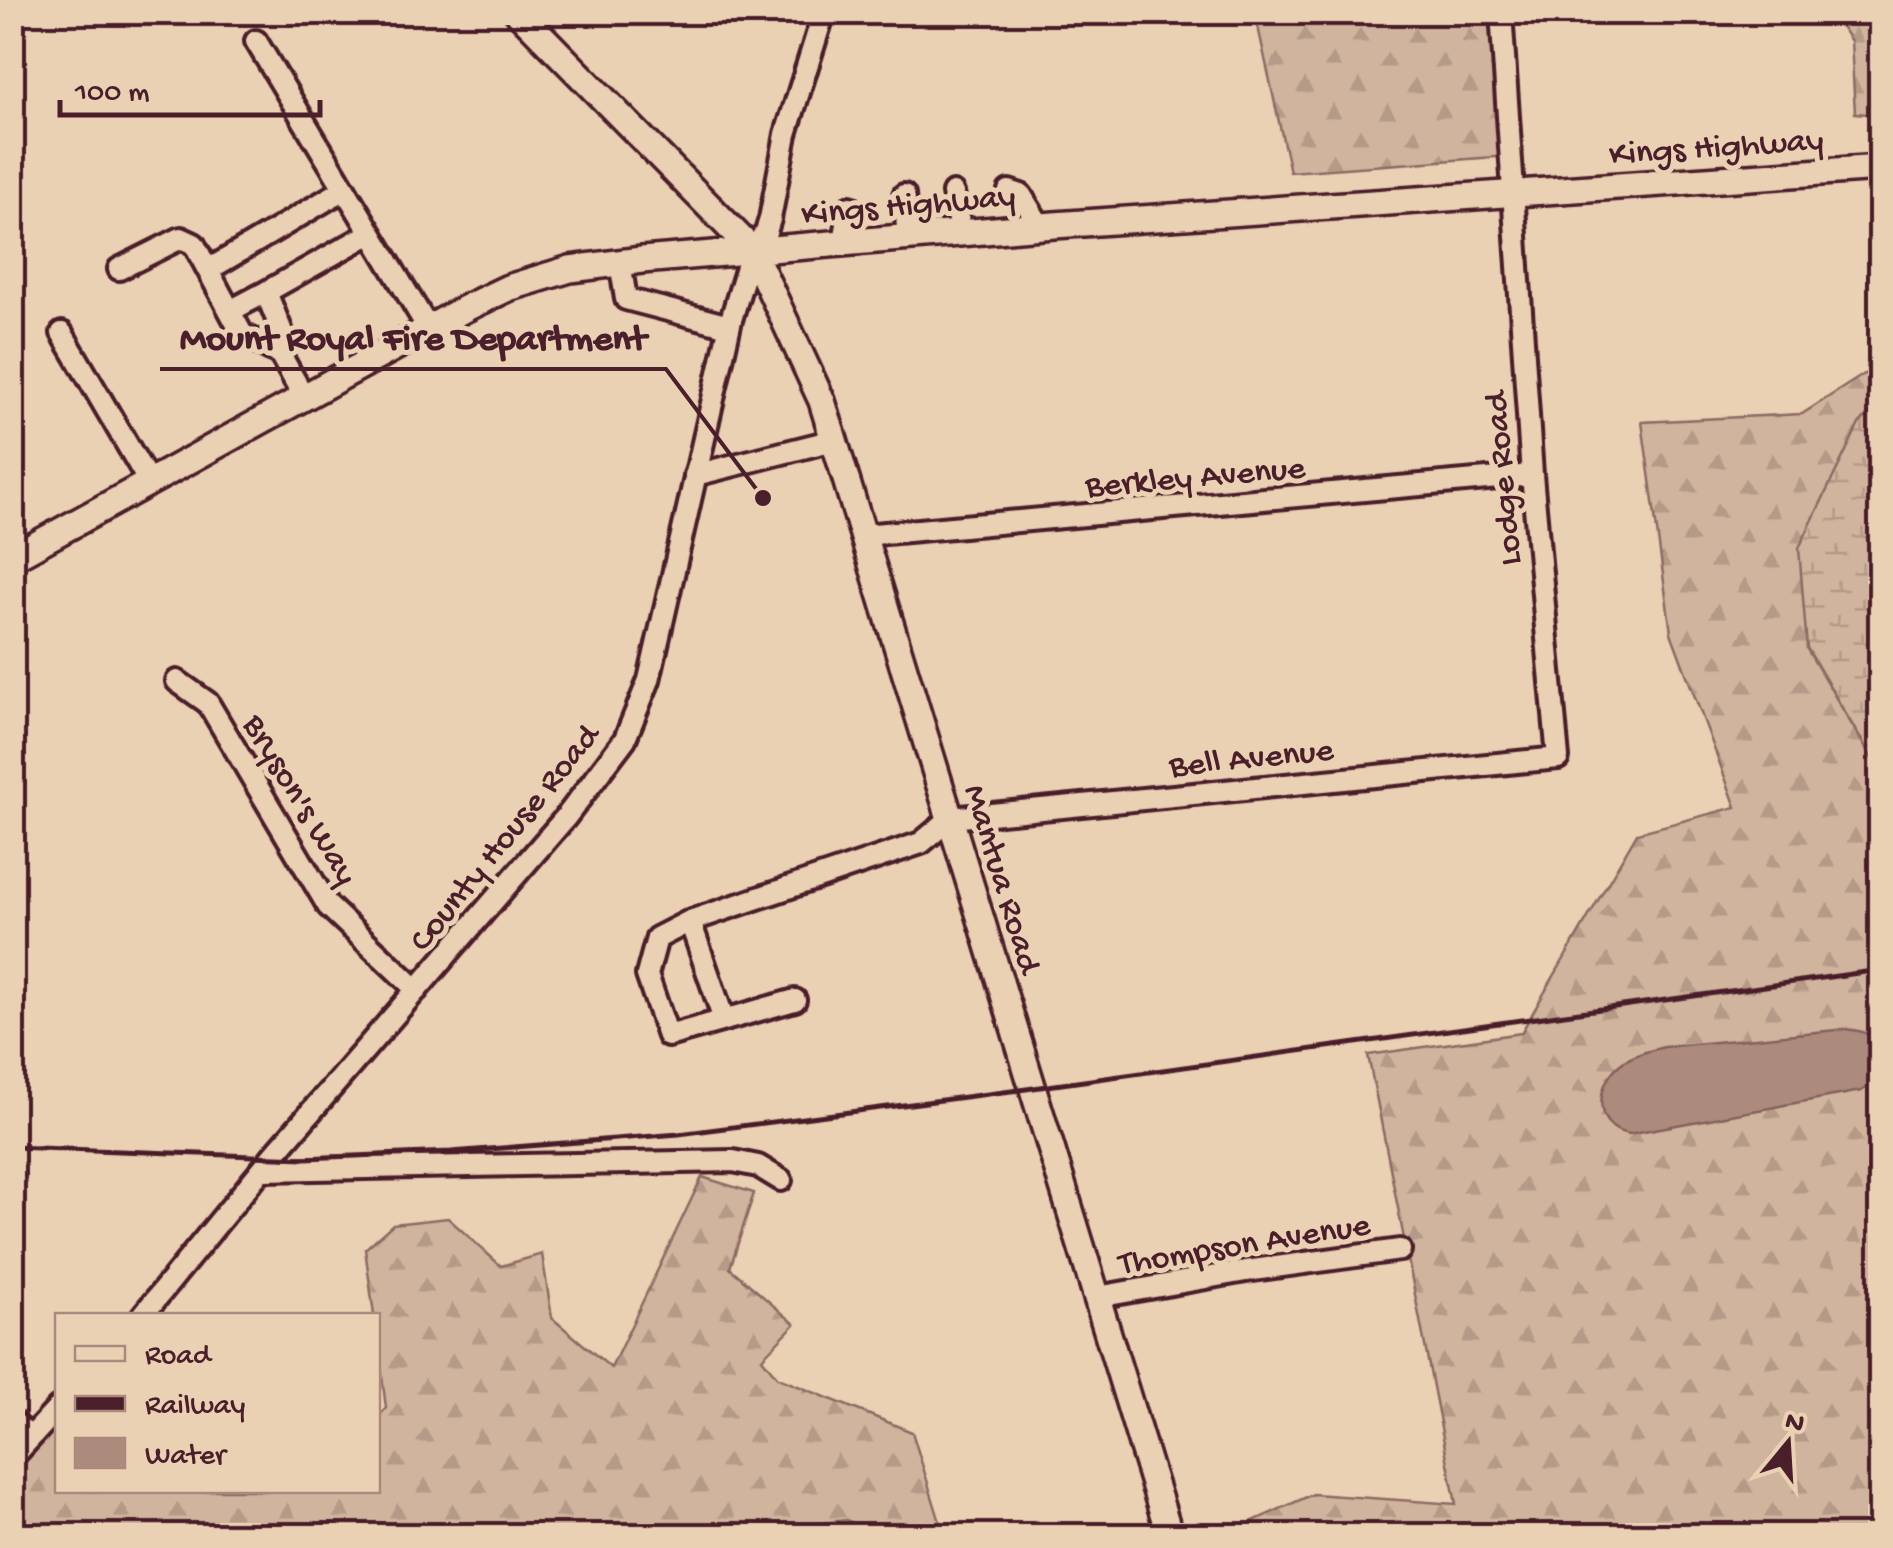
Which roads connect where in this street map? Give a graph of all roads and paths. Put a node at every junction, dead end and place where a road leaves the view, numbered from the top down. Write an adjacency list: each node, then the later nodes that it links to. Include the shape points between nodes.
1 (518, 12): 17 (main road, Mantua Road)
2 (824, 12): 17 (street, County House Road, via 786,134 770,219)
3 (1500, 12): 9 (street, Lodge Road)
4 (256, 41): 6 (street)
5 (1880, 168): 9 (main road, Kings Highway)
6 (343, 190): 14 (street); 20 (street)
7 (1009, 191): 12 (street, via 1021,195)
8 (953, 193): 13 (street)
9 (1513, 193): 12 (main road, Kings Highway); 30 (street, Lodge Road)
10 (904, 195): 15 (street)
11 (850, 207): 16 (street)
12 (1040, 226): 13 (main road, Kings Highway)
13 (962, 233): 15 (main road, Kings Highway)
14 (370, 234): 21 (street); 24 (street)
15 (908, 237): 16 (main road, Kings Highway)
16 (844, 242): 17 (main road, Kings Highway)
17 (752, 250): 18 (main road, Kings Highway); 23 (street, County House Road); 28 (main road, Mantua Road)
18 (620, 262): 23 (street, via 626,300); 24 (main road, Kings Highway, via 508,288)
19 (119, 268): 20 (street, via 182,238 194,244)
20 (208, 270): 22 (street)
21 (266, 292): 22 (street); 26 (street, via 282,332)
22 (230, 311): 26 (street, via 242,334)
23 (729, 326): 29 (street, County House Road)
24 (428, 328): 27 (main road, Kings Highway)
25 (62, 333): 31 (street)
26 (271, 349): 27 (street)
27 (304, 397): 31 (main road, Kings Highway)
28 (834, 440): 29 (street); 32 (main road, Mantua Road)
29 (695, 475): 38 (street, County House Road, via 649,680 625,739)
30 (1532, 476): 32 (street, Berkley Avenue); 35 (street, Lodge Road)
31 (149, 482): 33 (main road, Kings Highway)
32 (863, 535): 36 (main road, Mantua Road)
33 (12, 558)
34 (177, 680): 38 (street, Bryson's Way, via 208,703 328,906)
35 (1558, 758): 36 (street, Bell Avenue)
36 (951, 818): 37 (street, via 922,843); 44 (main road, Mantua Road)
37 (690, 920): 40 (street); 40 (street, via 657,938 646,974 668,1036)
38 (417, 990): 41 (street, County House Road)
39 (796, 1000): 40 (street)
40 (724, 1020)
41 (262, 1170): 42 (street, via 734,1161); 45 (street, County House Road)
42 (781, 1180)
43 (1400, 1250): 44 (street, Thompson Avenue)
44 (1097, 1297): 50 (main road, Mantua Road)
45 (144, 1313)
46 (55, 1411): 48 (street)
47 (12, 1421): 48 (street)
48 (30, 1437): 49 (street)
49 (12, 1458)
50 (1170, 1536)

